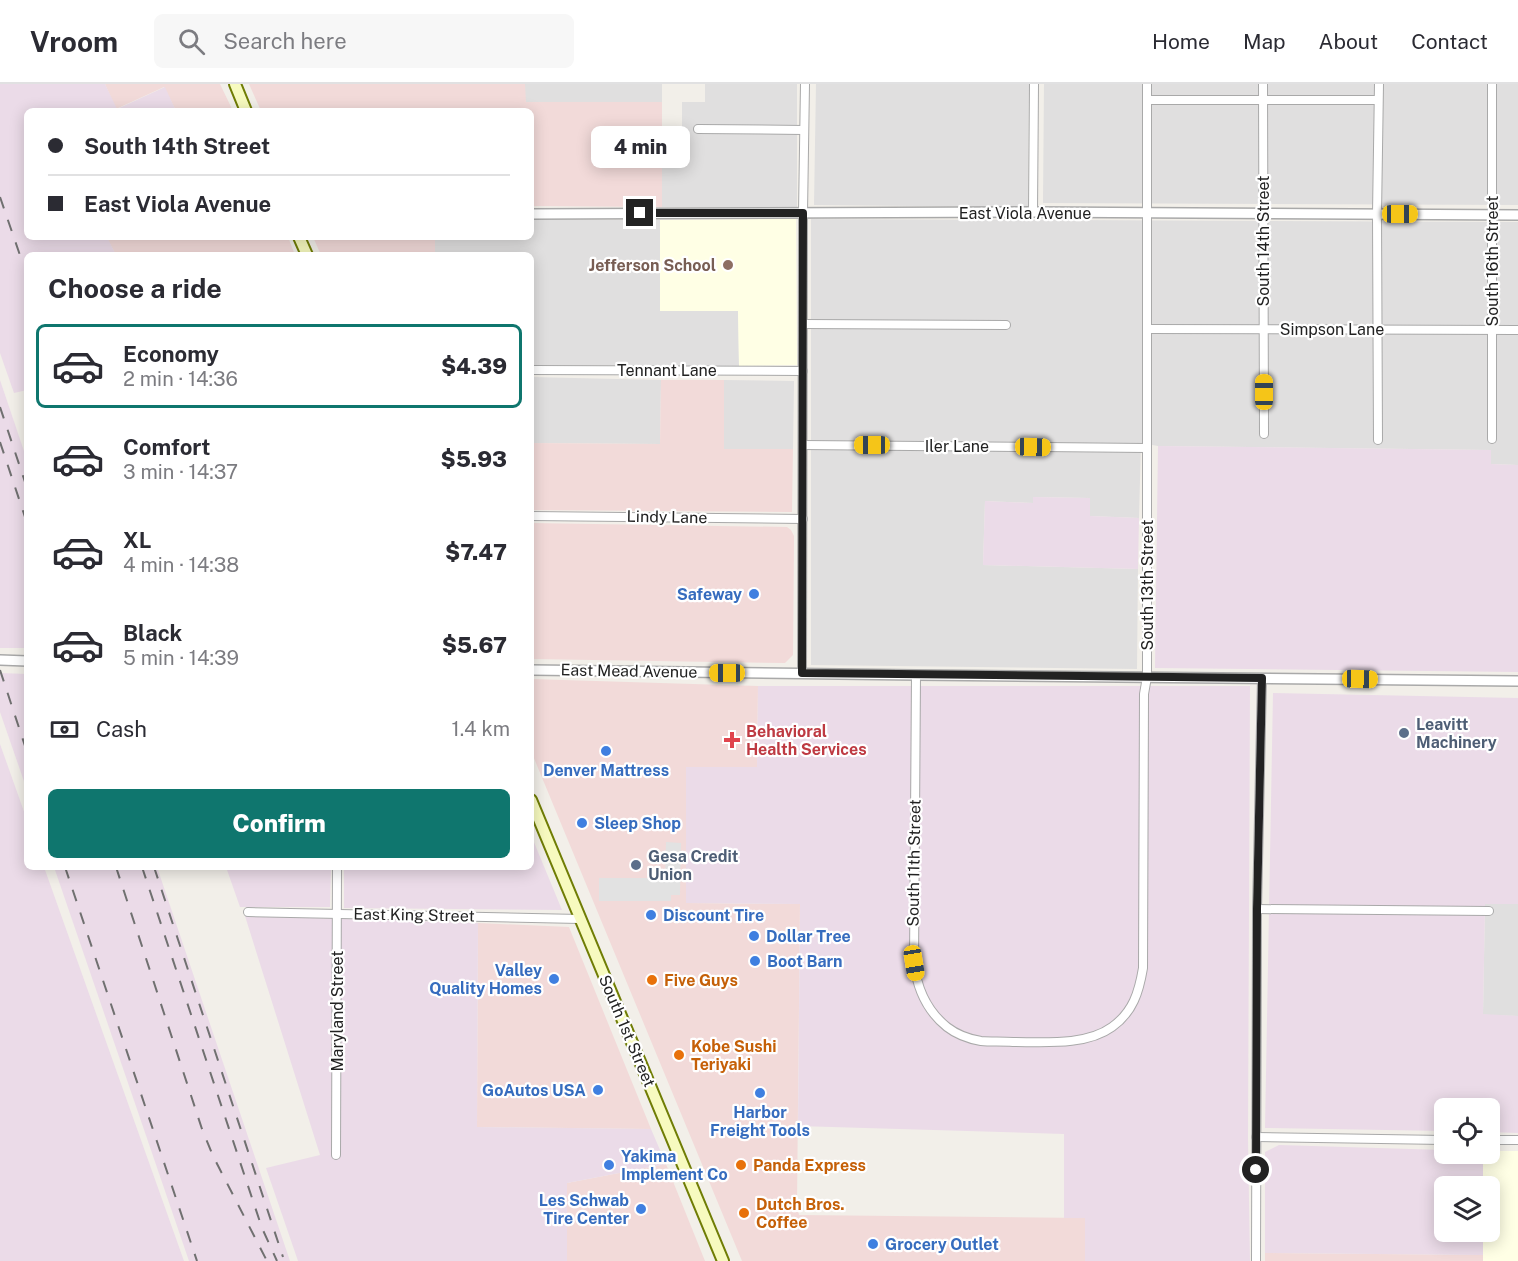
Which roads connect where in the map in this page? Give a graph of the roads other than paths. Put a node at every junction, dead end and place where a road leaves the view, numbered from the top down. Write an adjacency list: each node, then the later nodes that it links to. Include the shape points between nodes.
1 (235, 84): 11 (main road)
2 (805, 84): 13 (street)
3 (1034, 84): 14 (street)
4 (1147, 84): 8 (street, South 13th Street)
5 (1263, 84): 9 (street, South 14th Street)
6 (1379, 84): 10 (street)
7 (1492, 84): 20 (street, South 16th Street)
8 (1147, 100): 9 (street); 16 (street, South 13th Street)
9 (1263, 100): 10 (street); 18 (street, South 14th Street)
10 (1378, 100): 19 (street)
11 (245, 108)
12 (698, 129): 13 (street)
13 (804, 130): 15 (street)
14 (1033, 212): 15 (street, East Viola Avenue); 16 (street, East Viola Avenue)
15 (803, 213): 17 (street, East Viola Avenue); 22 (street)
16 (1147, 213): 18 (street, East Viola Avenue); 24 (street, South 13th Street)
17 (534, 214)
18 (1263, 214): 19 (street, East Viola Avenue); 25 (street, South 14th Street)
19 (1377, 214): 20 (street, East Viola Avenue); 26 (street)
20 (1492, 214): 21 (street, East Viola Avenue); 27 (street, South 16th Street)
21 (1518, 214)
22 (803, 324): 23 (street); 30 (street)
23 (1006, 325)
24 (1147, 329): 25 (street, Simpson Lane); 35 (street, South 13th Street)
25 (1263, 329): 26 (street, Simpson Lane); 31 (street, South 14th Street)
26 (1377, 329): 27 (street, Simpson Lane); 33 (street)
27 (1492, 330): 28 (street, Simpson Lane); 32 (street, South 16th Street)
28 (1518, 330)
29 (534, 370): 30 (street, Tennant Lane)
30 (803, 371): 34 (street)
31 (1264, 434)
32 (1492, 439)
33 (1378, 440)
34 (803, 445): 35 (street, Iler Lane); 37 (street)
35 (1148, 448): 43 (street, South 13th Street)
36 (534, 516): 37 (street, Lindy Lane)
37 (803, 519): 41 (street)
38 (0, 660): 39 (street)
39 (24, 661)
40 (534, 670): 41 (street, East Mead Avenue)
41 (802, 673): 42 (street, East Mead Avenue)
42 (916, 675): 43 (street, East Mead Avenue); 53 (street, South 11th Street, via 916,979 931,1010 948,1028 982,1041)
43 (1147, 677): 44 (street, East Mead Avenue); 53 (street, South 13th Street, via 1143,968 1137,997 1111,1028 1099,1034 1075,1041)
44 (1262, 678): 45 (street, East Mead Avenue); 48 (street)
45 (1518, 681)
46 (534, 808): 52 (main road, South 1st Street)
47 (337, 870): 51 (street, Maryland Street)
48 (1257, 909): 50 (street); 54 (street)
49 (248, 912): 51 (street, East King Street)
50 (1489, 912)
51 (337, 913): 52 (street, East King Street); 58 (street, Maryland Street)
52 (580, 919): 59 (main road, South 1st Street)
53 (1029, 1042)
54 (1256, 1137): 55 (street); 60 (street)
55 (1434, 1140)
56 (1500, 1140): 57 (street)
57 (1518, 1140)
58 (336, 1155)
59 (723, 1261)
60 (1256, 1261)

